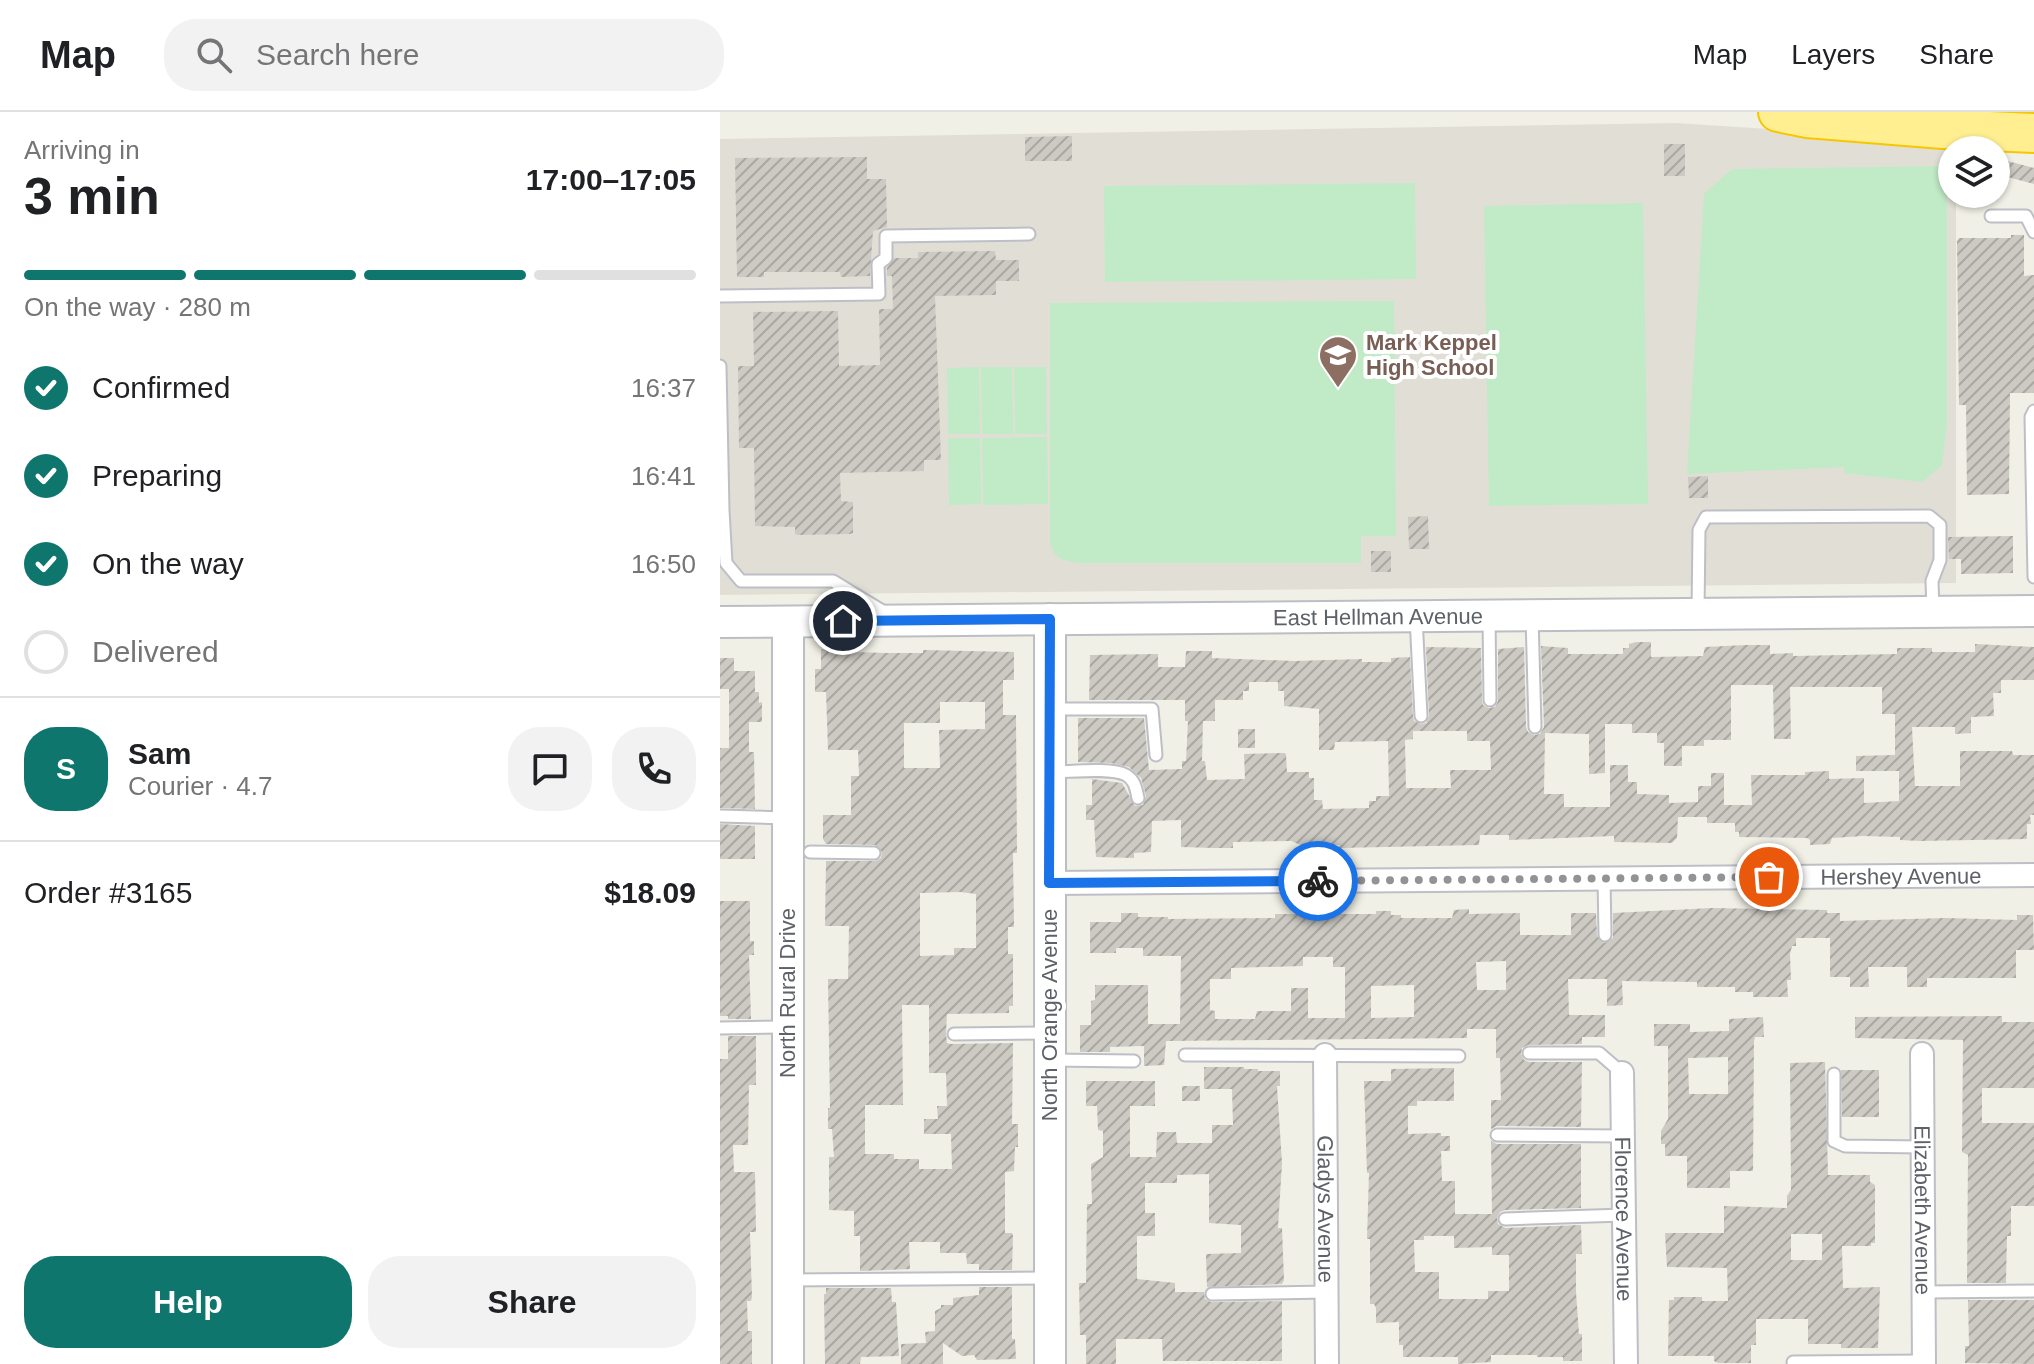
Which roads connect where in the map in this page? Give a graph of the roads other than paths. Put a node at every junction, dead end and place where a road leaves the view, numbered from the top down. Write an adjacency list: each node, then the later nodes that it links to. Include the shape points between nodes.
1 (1778, 112): 2 (highway)
2 (2027, 135)
3 (1991, 216): 4 (lane, via 2026,216)
4 (2034, 232)
5 (1029, 234): 6 (lane, via 886,236 886,258 878,264 879,294)
6 (720, 296)
7 (720, 366): 9 (lane)
8 (2034, 411): 11 (lane)
9 (721, 510): 10 (lane)
10 (723, 563): 19 (lane, via 741,581 833,581)
11 (2034, 577)
12 (2034, 611): 13 (street, East Hellman Avenue)
13 (1933, 612): 14 (street, East Hellman Avenue); 14 (lane, via 1940,525 1929,516 1706,517 1699,530)
14 (1698, 614): 16 (street, East Hellman Avenue)
15 (1489, 615): 16 (street, East Hellman Avenue); 17 (street, East Hellman Avenue); 22 (lane)
16 (1532, 615): 25 (lane)
17 (1416, 616): 18 (street, East Hellman Avenue); 24 (lane)
18 (1050, 619): 19 (street, East Hellman Avenue); 23 (street, North Orange Avenue)
19 (898, 621): 21 (street, East Hellman Avenue)
20 (720, 622): 21 (street, East Hellman Avenue)
21 (788, 622): 30 (street, North Rural Drive)
22 (1490, 700)
23 (1050, 709): 26 (lane, via 1152,709); 27 (street, North Orange Avenue)
24 (1421, 716)
25 (1535, 727)
26 (1156, 755)
27 (1048, 772): 28 (lane, via 1126,775); 35 (street, North Orange Avenue)
28 (1138, 798)
29 (720, 816): 30 (lane)
30 (787, 818): 31 (street, North Rural Drive)
31 (798, 852): 32 (lane); 37 (street, North Rural Drive)
32 (874, 853)
33 (2034, 875): 34 (street, Hershey Avenue)
34 (1604, 878): 35 (street, Hershey Avenue); 36 (lane)
35 (1049, 883): 40 (street, North Orange Avenue)
36 (1605, 935)
37 (787, 1027): 38 (lane); 55 (street, North Rural Drive)
38 (720, 1028)
39 (954, 1034): 40 (lane)
40 (1049, 1046): 46 (lane); 54 (street, North Orange Avenue)
41 (1529, 1053): 47 (lane, via 1599,1053)
42 (1922, 1054): 51 (street, Elizabeth Avenue)
43 (1185, 1055): 44 (lane)
44 (1325, 1055): 45 (lane); 57 (street, Gladys Avenue)
45 (1459, 1056)
46 (1134, 1061)
47 (1622, 1073): 50 (street, Florence Avenue)
48 (1834, 1074): 51 (lane, via 1834,1141 1845,1146)
49 (1497, 1135): 50 (lane)
50 (1623, 1136): 52 (street, Florence Avenue)
51 (1923, 1147): 58 (street, Elizabeth Avenue)
52 (1624, 1215): 53 (lane); 65 (street, Florence Avenue)
53 (1505, 1219)
54 (1050, 1278): 55 (lane); 63 (street, North Orange Avenue)
55 (788, 1280): 62 (street, North Rural Drive)
56 (2034, 1291): 58 (lane)
57 (1327, 1292): 59 (lane); 64 (street, Gladys Avenue)
58 (1924, 1292): 61 (street, Elizabeth Avenue)
59 (1212, 1294)
60 (1793, 1362): 61 (lane)
61 (1924, 1363)
62 (788, 1364)
63 (1050, 1364)
64 (1327, 1364)
65 (1626, 1364)

